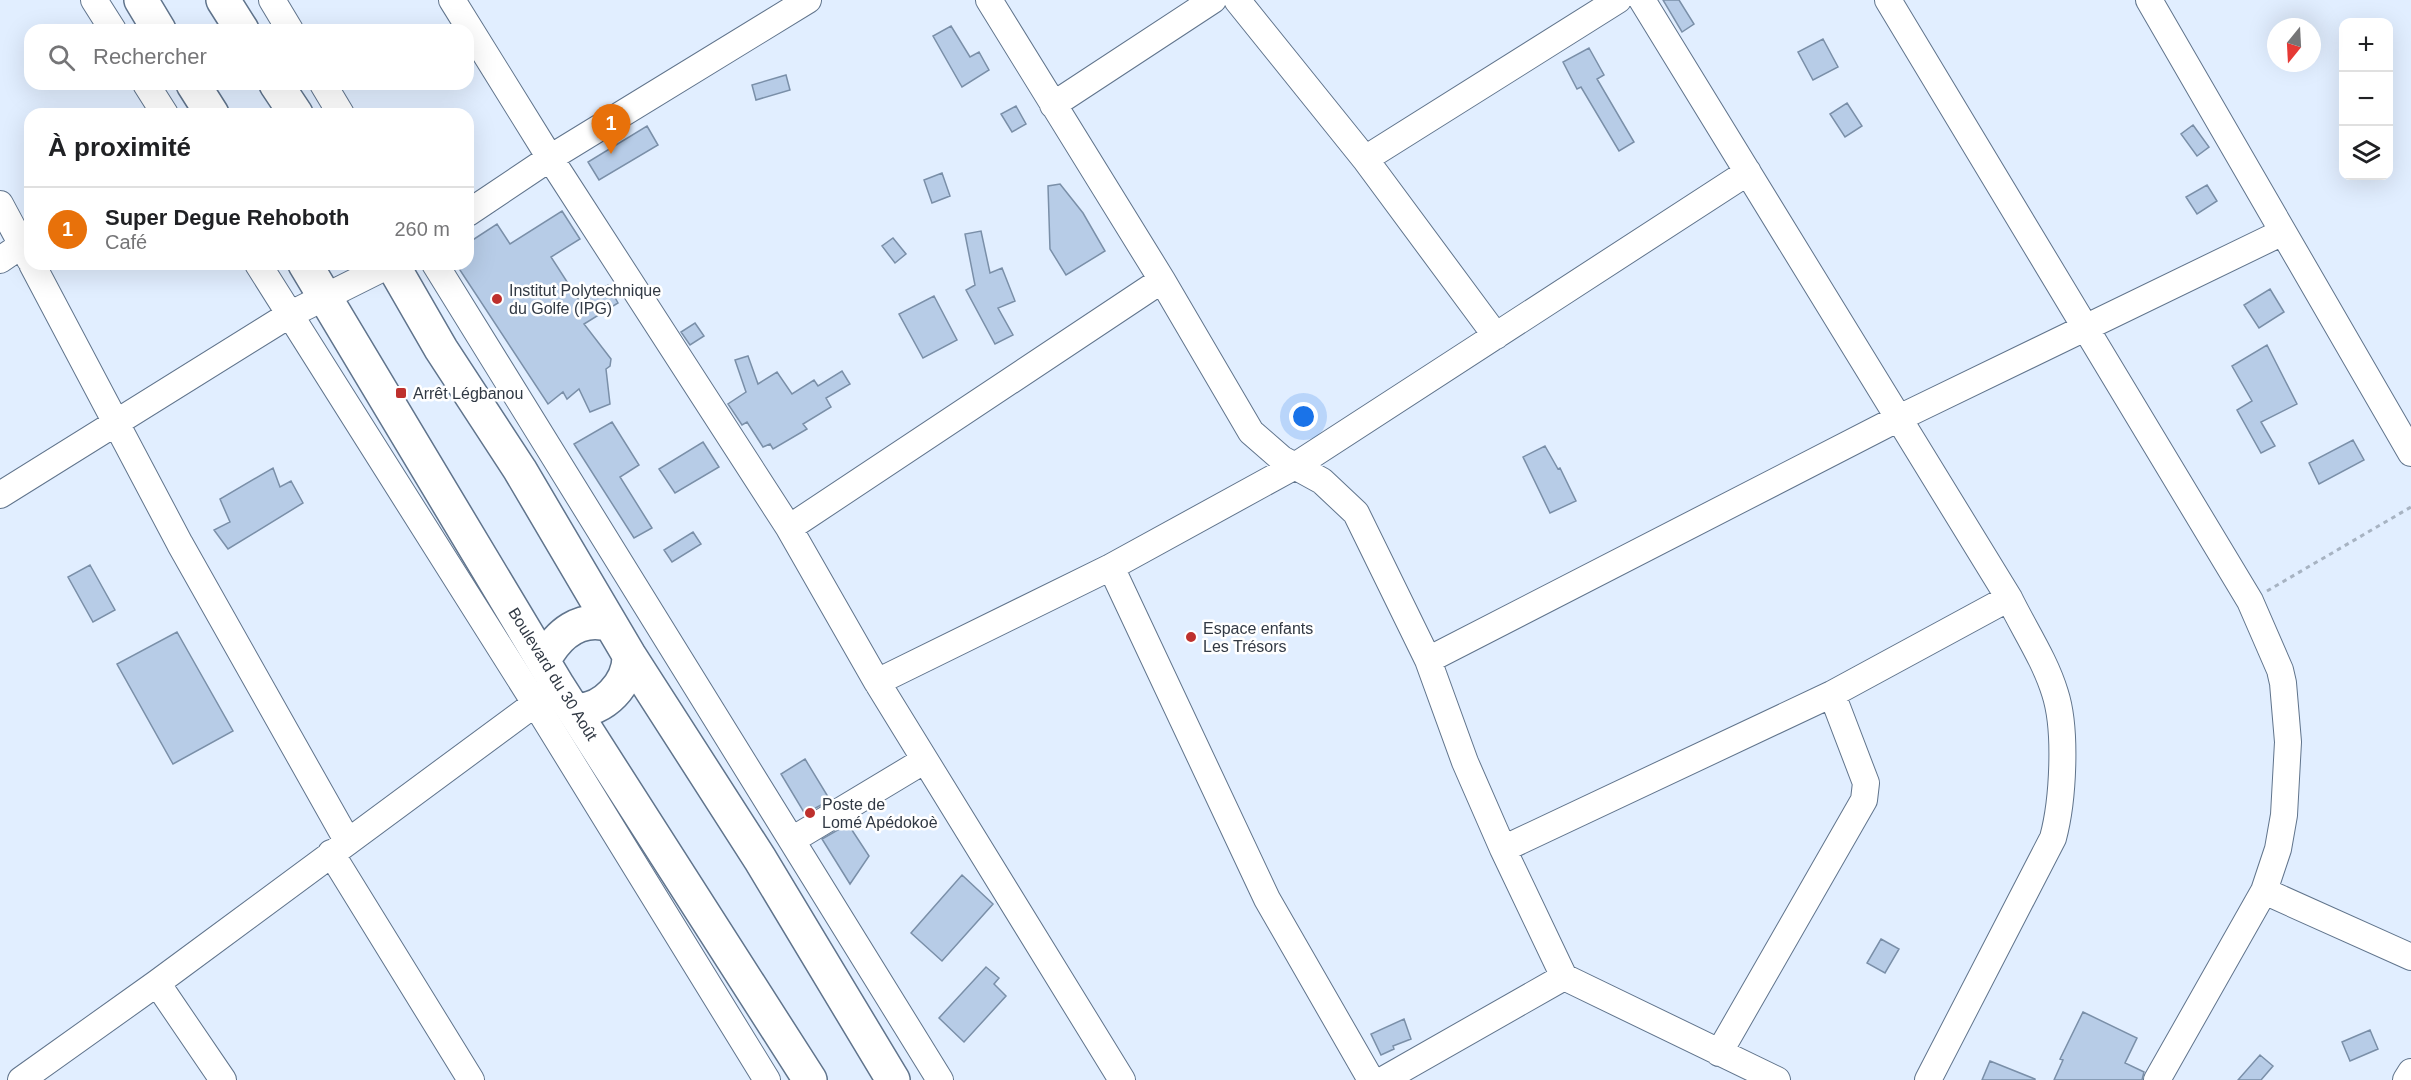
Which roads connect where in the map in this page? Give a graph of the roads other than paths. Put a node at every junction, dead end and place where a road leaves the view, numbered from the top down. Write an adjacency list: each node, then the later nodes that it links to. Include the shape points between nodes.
1 (94, 0): 14 (street)
2 (141, 0): 15 (highway)
3 (223, 0): 16 (highway)
4 (272, 0): 17 (street)
5 (452, 0): 18 (street)
6 (808, 0): 29 (street)
7 (988, 0): 24 (street)
8 (1214, 0): 24 (street)
9 (1237, 0): 30 (street)
10 (1618, 0): 30 (street)
11 (1642, 0): 31 (street)
12 (1888, 0): 47 (street)
13 (2149, 0): 34 (street)
14 (108, 24)
15 (155, 24)
16 (238, 24)
17 (286, 24)
18 (467, 24)
19 (474, 35): 29 (street)
20 (150, 90): 25 (street)
21 (197, 90): 26 (highway)
22 (280, 90): 27 (highway)
23 (327, 90): 28 (street)
24 (1053, 105): 44 (street)
25 (161, 108)
26 (208, 108)
27 (292, 108)
28 (337, 108)
29 (550, 158): 33 (street); 54 (street)
30 (1365, 159): 48 (street)
31 (1748, 172): 48 (street); 49 (street)
32 (0, 204): 35 (street)
33 (474, 209)
34 (2283, 232): 47 (street); 51 (street)
35 (24, 249)
36 (24, 257): 37 (street)
37 (0, 261)
38 (35, 270): 50 (street)
39 (262, 270): 46 (street)
40 (309, 270): 45 (highway, Boulevard du 30 Août)
41 (380, 270): 45 (street)
42 (395, 270): 57 (highway)
43 (439, 270): 64 (street)
44 (1162, 280): 52 (street, via 1251,432); 54 (street)
45 (326, 297): 46 (street); 61 (highway, Boulevard du 30 Août)
46 (289, 315): 50 (street); 61 (street)
47 (2086, 327): 49 (street); 67 (street, via 2250,601 2280,670 2288,742 2284,815)
48 (1496, 336): 52 (street)
49 (1899, 418): 56 (street); 59 (street)
50 (115, 422): 53 (street); 65 (street)
51 (2411, 453)
52 (1295, 466): 55 (street); 59 (street, via 1322,481 1356,513)
53 (0, 495)
54 (789, 528): 60 (street)
55 (1111, 567): 60 (street); 81 (street, via 1268,899)
56 (2009, 598): 62 (street); 84 (street, via 2055,690 2062,721 2060,804 2053,838)
57 (611, 625): 58 (highway); 61 (highway, via 589,620 551,646)
58 (629, 655): 61 (highway, via 626,677 615,692 586,711); 78 (highway, via 760,859)
59 (1428, 660): 66 (street)
60 (877, 682): 63 (street)
61 (553, 690): 65 (street); 76 (street); 77 (highway, Boulevard du 30 Août)
62 (1832, 694): 66 (street); 71 (street, via 1866,783 1864,800)
63 (925, 760): 64 (street); 80 (street)
64 (792, 840): 79 (street)
65 (340, 847): 70 (street); 75 (street)
66 (1503, 849): 69 (street)
67 (2264, 891): 68 (street); 85 (street)
68 (2411, 957)
69 (1564, 977): 71 (street); 82 (street)
70 (157, 983): 73 (street); 74 (street)
71 (1719, 1053): 83 (street)
72 (2411, 1072): 86 (street)
73 (21, 1080)
74 (223, 1080)
75 (471, 1080)
76 (767, 1080)
77 (810, 1080)
78 (893, 1080)
79 (939, 1080)
80 (1122, 1080)
81 (1371, 1080)
82 (1383, 1080)
83 (1777, 1080)
84 (1928, 1080)
85 (2157, 1080)
86 (2406, 1080)

